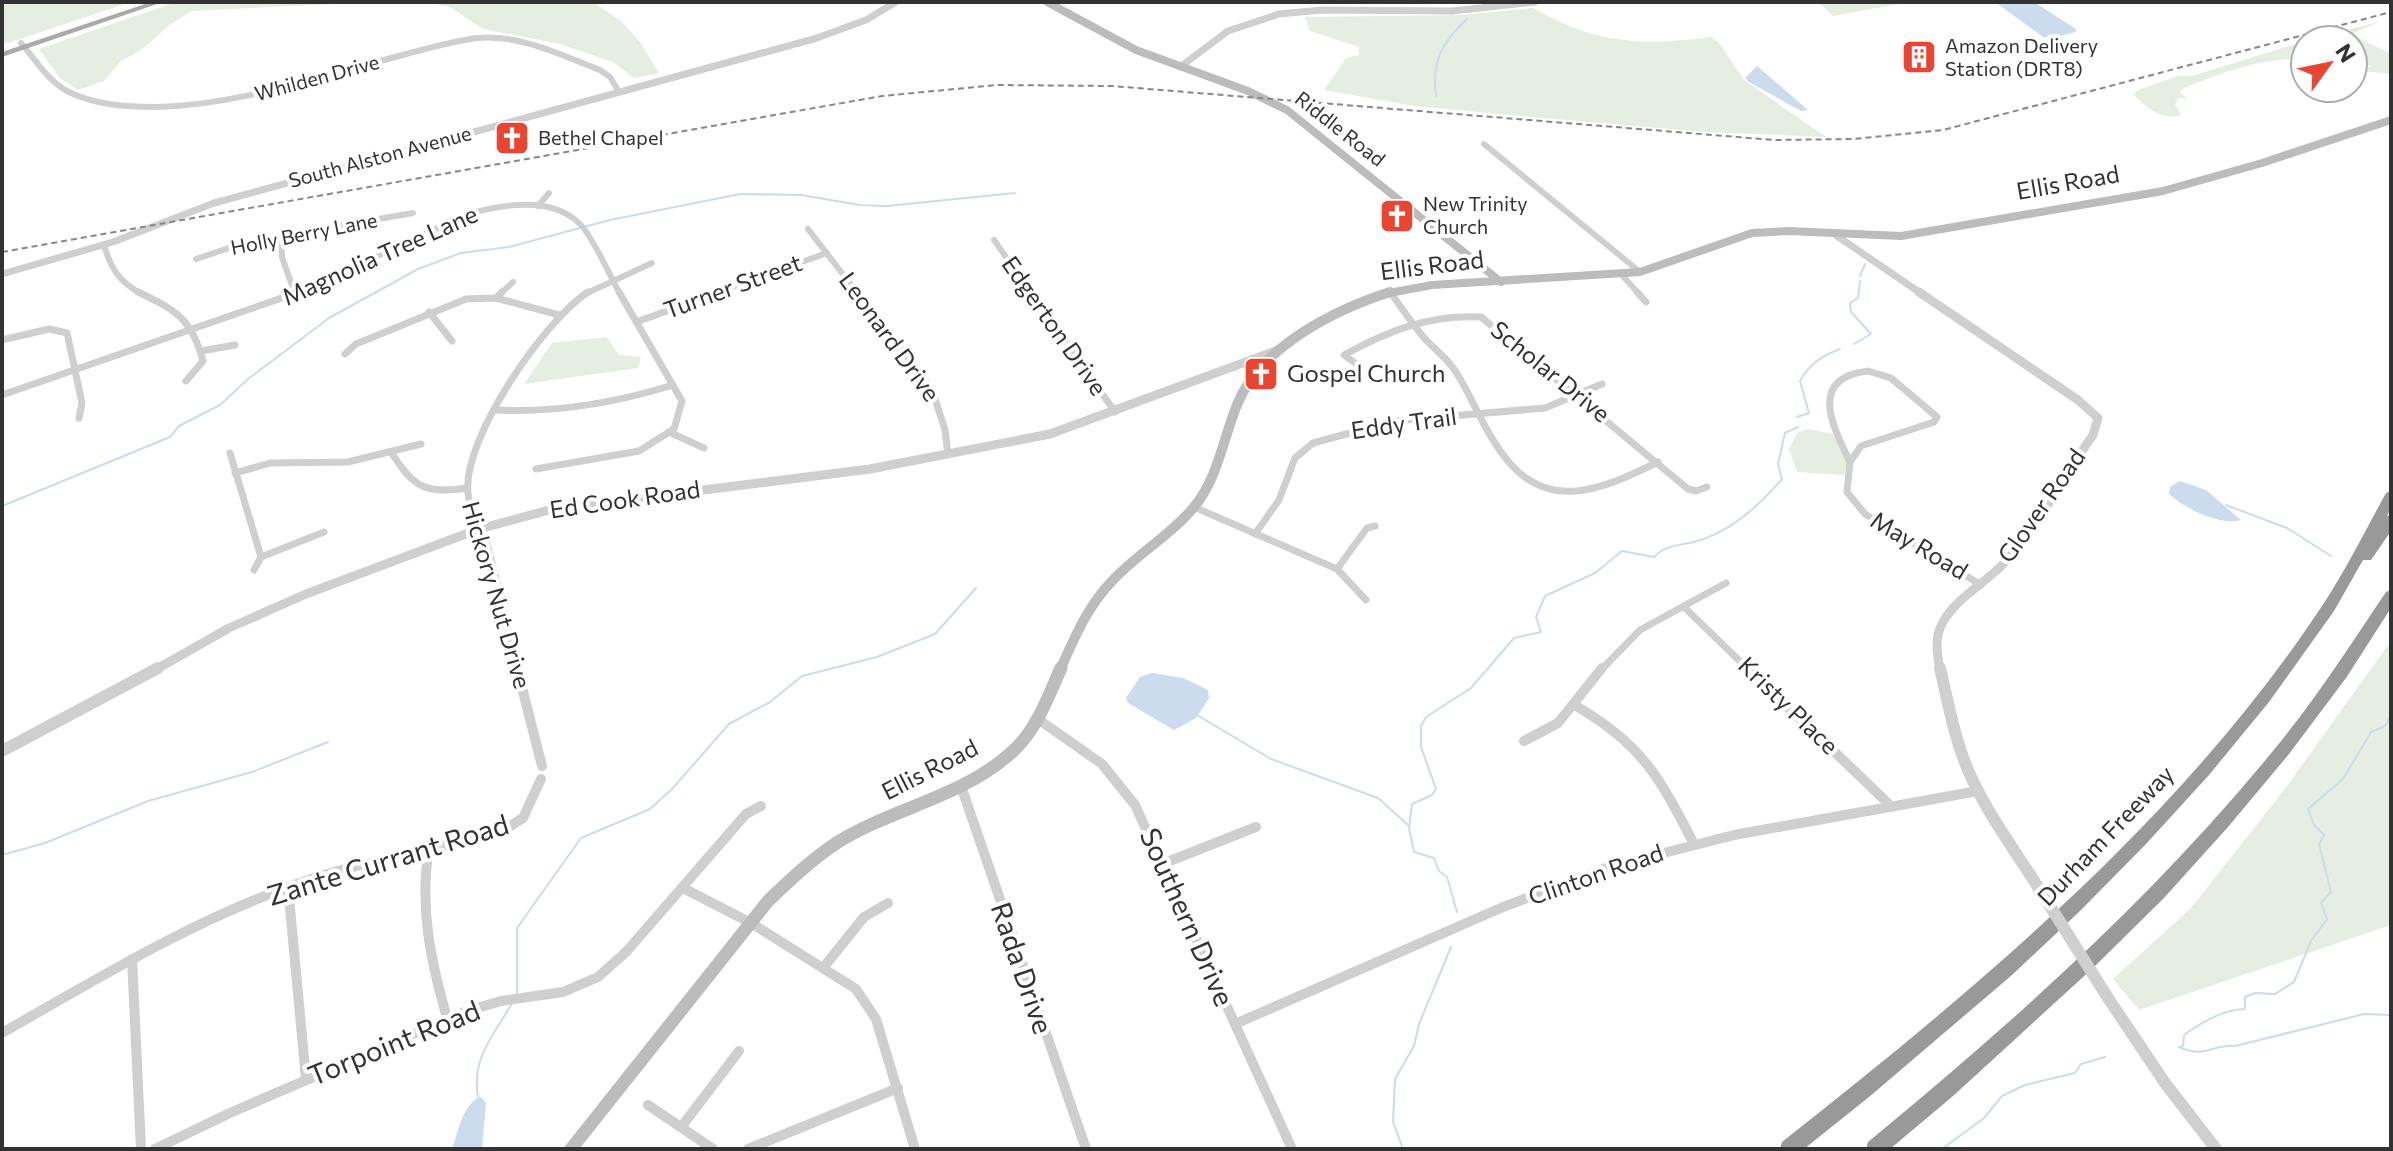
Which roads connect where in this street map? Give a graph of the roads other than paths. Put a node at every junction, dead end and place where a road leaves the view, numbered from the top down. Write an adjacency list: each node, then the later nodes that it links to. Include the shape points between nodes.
1 (143, 2): 6 (main road)
2 (159, 2): 6 (main road)
3 (896, 2): 9 (street, South Alston Avenue, via 843,30)
4 (1047, 2): 8 (main road, Riddle Road, via 1117,41)
5 (1535, 2): 8 (street, via 1452,11 1279,14 1228,31)
6 (23, 45): 7 (main road); 9 (street, Whilden Drive, via 67,91 96,102 136,107 242,98 448,43 492,38 534,44 600,70)
7 (2, 52)
8 (1180, 67): 28 (main road, Riddle Road, via 1287,110)
9 (619, 92): 19 (street, South Alston Avenue, via 214,203)
10 (2391, 120): 17 (main road, Ellis Road, via 2163,191 1901,236)
11 (1484, 144): 23 (street)
12 (549, 193): 13 (street)
13 (538, 206): 26 (street, Magnolia Tree Lane, via 580,224); 30 (street, Magnolia Tree Lane, via 511,205 466,215)
14 (413, 213): 16 (street, Holly Berry Lane)
15 (808, 229): 20 (street, Leonard Drive)
16 (281, 236): 21 (street, Holly Berry Lane); 30 (street)
17 (1837, 236): 23 (main road, Ellis Road, via 1789,231 1742,235); 80 (street, Glover Road, via 2098,418 2093,435 2019,545)
18 (994, 240): 52 (street, Edgerton Drive)
19 (104, 245): 24 (street, South Alston Avenue); 37 (street, via 107,263 118,279 173,308)
20 (827, 253): 35 (street, Turner Street); 62 (street, Leonard Drive, via 932,389)
21 (196, 259)
22 (652, 263): 26 (street, Hickory Nut Drive)
23 (1640, 272): 25 (main road, Ellis Road)
24 (2, 274)
25 (1621, 274): 28 (main road, Ellis Road); 32 (street)
26 (610, 280): 34 (street, Hickory Nut Drive); 35 (street, Magnolia Tree Lane)
27 (513, 282): 31 (street)
28 (1501, 282): 29 (main road, Ellis Road)
29 (1390, 292): 36 (street); 41 (main road, Ellis Road, via 1346,306)
30 (295, 295): 37 (street, Magnolia Tree Lane)
31 (496, 298): 33 (street, via 466,299); 34 (street)
32 (1646, 302)
33 (429, 312): 39 (street); 43 (street, via 356,344)
34 (559, 315): 51 (street, Hickory Nut Drive)
35 (639, 321): 48 (street, Magnolia Tree Lane)
36 (1413, 323): 44 (street, Scholar Drive, via 1344,355); 50 (street, Scholar Drive, via 1484,318); 53 (street, via 1450,363)
37 (194, 331): 42 (street); 45 (street, Magnolia Tree Lane)
38 (2, 340): 45 (street, via 39,330 62,331 69,338)
39 (452, 341)
40 (235, 345): 42 (street)
41 (1280, 349): 52 (street, Ed Cook Road); 70 (main road, Ellis Road, via 1238,402 1212,478)
42 (201, 351): 46 (street, via 202,365)
43 (345, 354)
44 (1358, 365)
45 (75, 370): 49 (street, Magnolia Tree Lane); 54 (street, via 82,403)
46 (186, 381)
47 (1602, 384): 50 (street, Eddy Trail)
48 (673, 385): 51 (street, via 566,409); 55 (street, Magnolia Tree Lane, via 682,401)
49 (2, 395)
50 (1579, 396): 53 (street, Eddy Trail, via 1545,408); 63 (street, Scholar Drive)
51 (496, 410): 68 (street, Hickory Nut Drive, via 469,465)
52 (1115, 412): 62 (street, Ed Cook Road, via 1050,434)
53 (1480, 414): 63 (street, via 1511,467 1548,489 1598,490); 75 (street, Eddy Trail, via 1394,421 1313,443 1295,458 1279,500)
54 (79, 418)
55 (669, 432): 59 (street); 65 (street, via 639,451)
56 (1842, 443): 58 (street); 58 (street, May Road, via 1828,414 1830,390 1857,373 1880,372 1937,417); 64 (street, May Road)
57 (421, 444): 60 (street)
58 (1861, 446): 64 (street)
59 (704, 448)
60 (391, 452): 66 (street, via 348,462 270,463); 68 (street, via 417,486 444,492)
61 (230, 453): 66 (street)
62 (948, 455): 73 (street, Ed Cook Road, via 858,471 607,500)
63 (1658, 462): 67 (street, Scholar Drive, via 1688,489)
64 (1850, 462): 80 (street, May Road, via 1847,492 1857,507)
65 (536, 469)
66 (235, 473): 76 (street)
67 (1707, 487)
68 (467, 488): 73 (street, Hickory Nut Drive)
69 (2391, 496): 84 (highway, Durham Freeway)
70 (1194, 507): 75 (street); 86 (main road, Ellis Road, via 1113,580 1085,614)
71 (2391, 520): 84 (highway)
72 (1375, 526): 77 (street, via 1367,528)
73 (479, 529): 88 (street, Ed Cook Road, via 242,622); 89 (street, Hickory Nut Drive)
74 (324, 532): 76 (street)
75 (1255, 534): 77 (street)
76 (261, 557): 78 (street)
77 (1337, 569): 82 (street)
78 (254, 570)
79 (1726, 583): 83 (street)
80 (1981, 585): 92 (street, Glover Road, via 1944,620 1937,642 1955,730)
81 (2391, 596): 122 (highway, via 2301,725 2188,858 1958,1080)
82 (1366, 600)
83 (1684, 607): 85 (street, via 1630,637); 94 (street, Kristy Place)
84 (2321, 619): 121 (highway, Durham Freeway, via 2226,741 2096,885 1951,1018)
85 (1576, 706): 87 (street, via 1559,723); 96 (street, via 1643,753)
86 (1038, 719): 91 (main road, Ellis Road, via 1013,752); 98 (street, Southern Drive, via 1111,773 1135,805)
87 (1524, 741)
88 (2, 751)
89 (542, 766)
90 (541, 779): 97 (street, Zante Currant Road, via 532,804 514,824)
91 (961, 786): 102 (main road, Ellis Road, via 840,841 800,870); 119 (street, Rada Drive)
92 (1978, 791): 94 (street, Clinton Road); 123 (street, Glover Road, bridge, via 2108,998)
93 (761, 806): 100 (street, Torpoint Road, via 746,814)
94 (1892, 807): 96 (street, Clinton Road)
95 (1256, 827): 98 (street)
96 (1694, 844): 106 (street, Clinton Road, via 1539,893)
97 (429, 848): 99 (street, Zante Currant Road); 105 (street, via 424,877 429,954)
98 (1162, 864): 106 (street, Southern Drive)
99 (288, 887): 103 (street, Zante Currant Road); 109 (street)
100 (683, 888): 102 (street); 105 (street, Torpoint Road, via 598,977 563,992 501,1001)
101 (888, 903): 104 (street, via 864,917)
102 (751, 923): 104 (street); 115 (main road, Ellis Road)
103 (132, 959): 107 (street, Zante Currant Road); 113 (street)
104 (823, 968): 110 (street, via 869,1004)
105 (447, 1018): 109 (street, Torpoint Road)
106 (1235, 1024): 120 (street, Southern Drive)
107 (2, 1033)
108 (739, 1051): 112 (street)
109 (306, 1079): 114 (street, Torpoint Road)
110 (898, 1088): 117 (street); 118 (street)
111 (648, 1105): 112 (street)
112 (682, 1126): 116 (street)
113 (141, 1149)
114 (155, 1149)
115 (571, 1149)
116 (713, 1149)
117 (748, 1149)
118 (915, 1149)
119 (1086, 1149)
120 (1292, 1149)
121 (1789, 1149)
122 (1875, 1149)
123 (2216, 1149)

